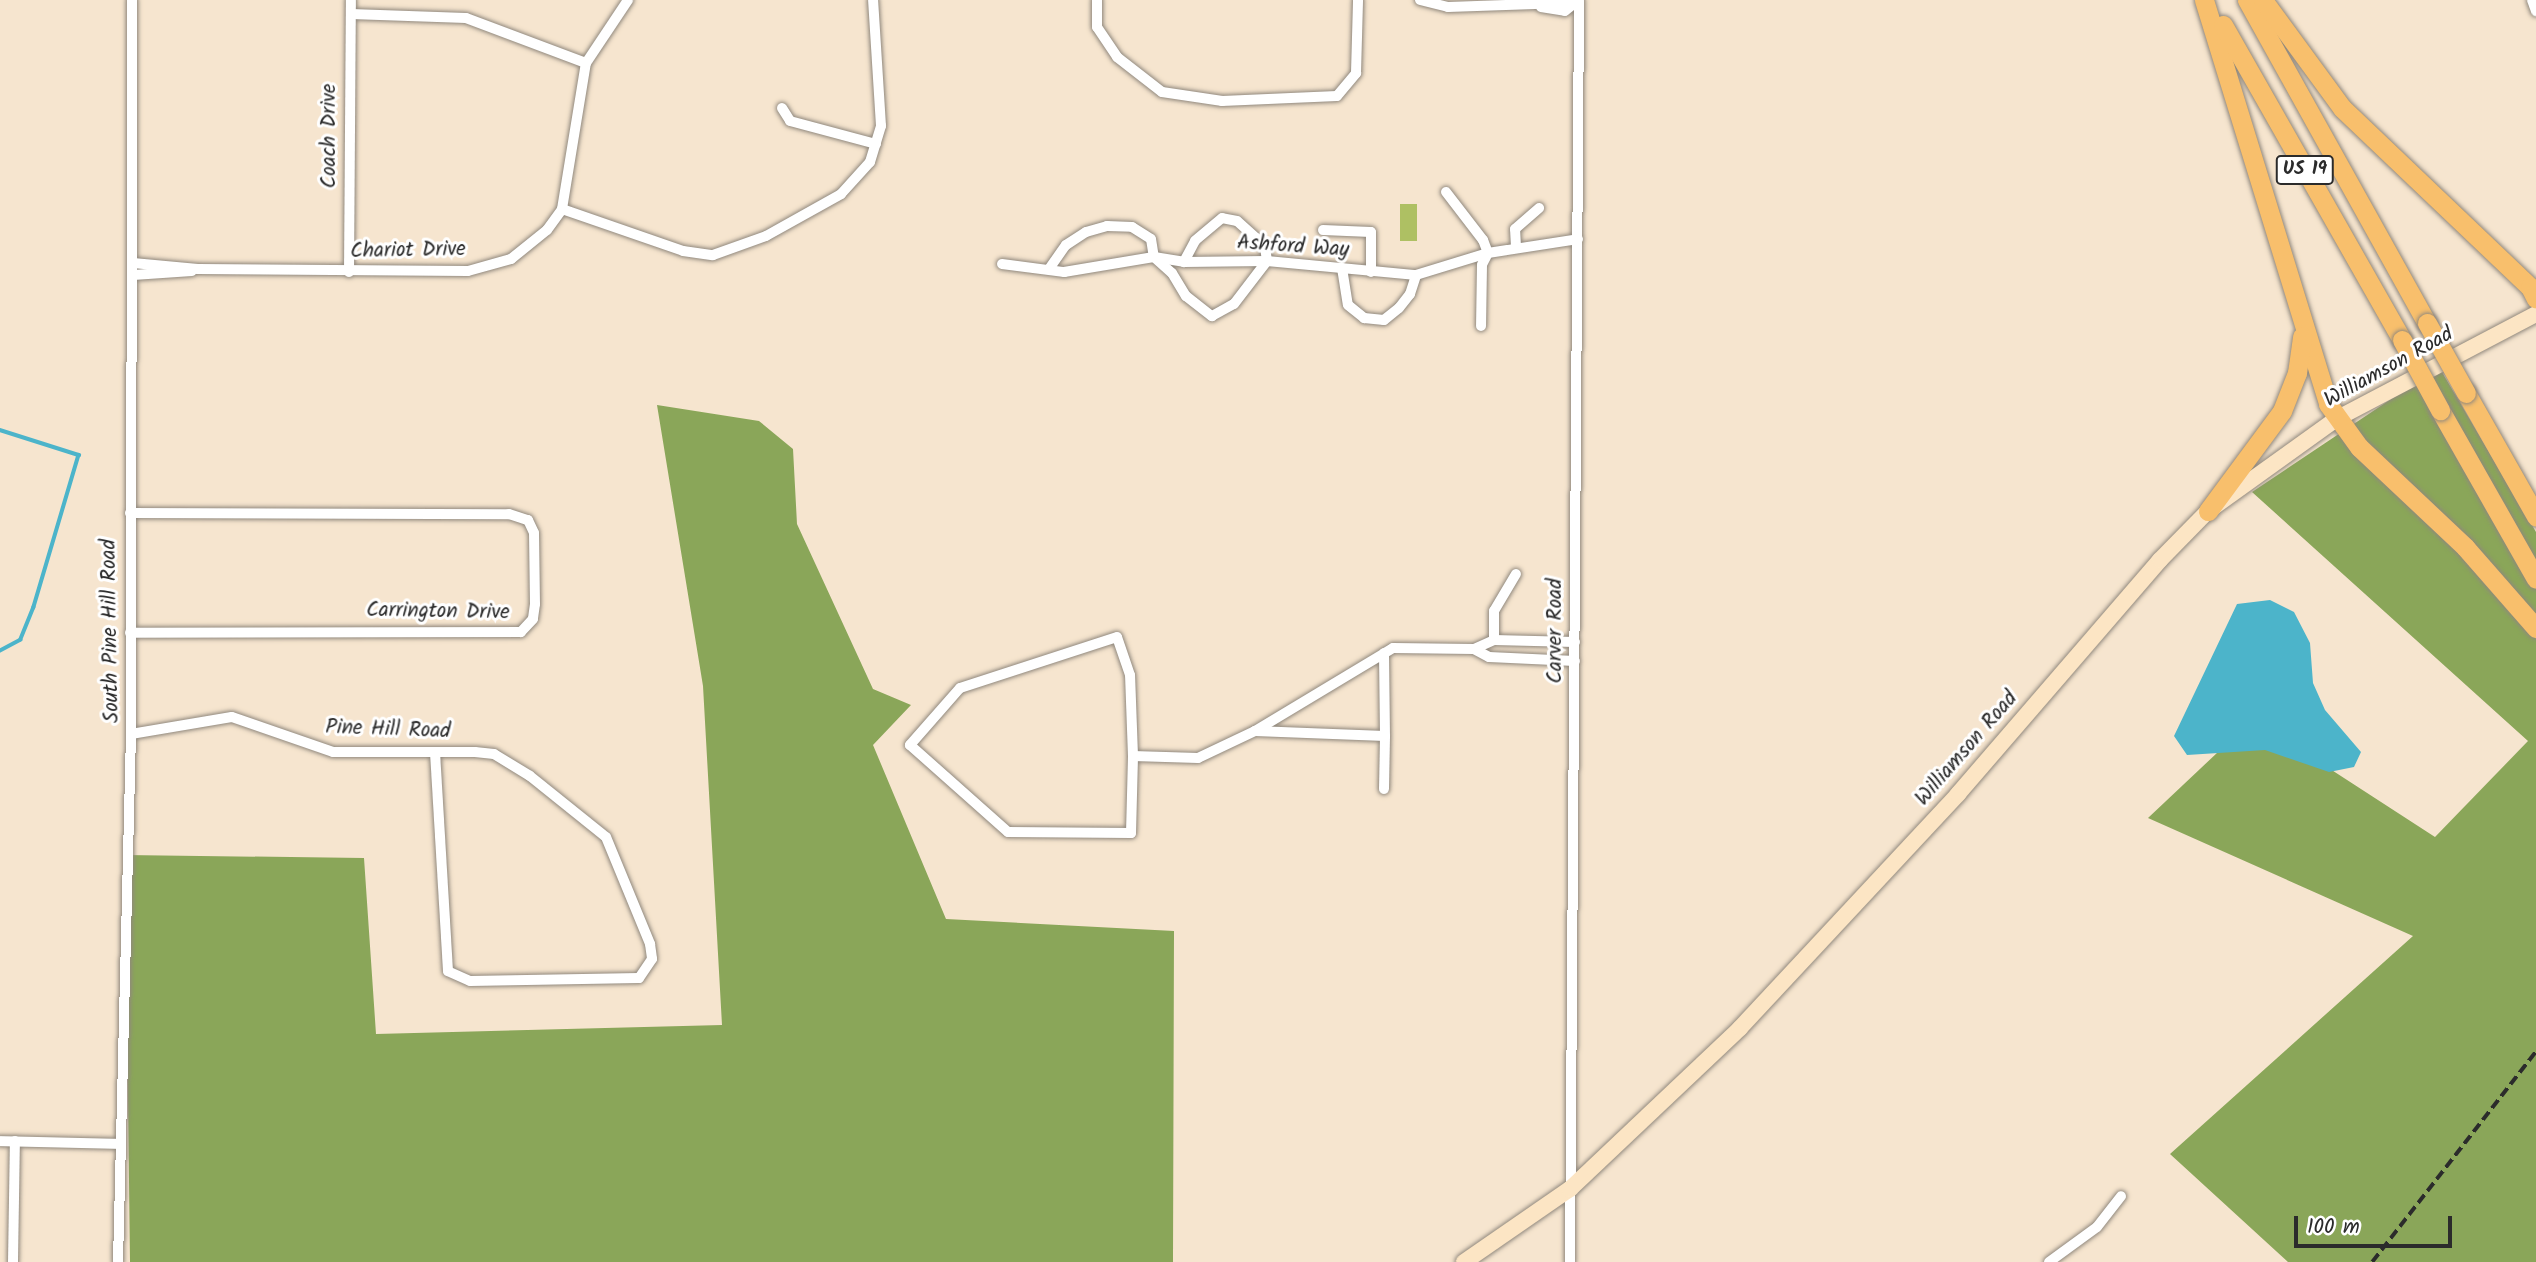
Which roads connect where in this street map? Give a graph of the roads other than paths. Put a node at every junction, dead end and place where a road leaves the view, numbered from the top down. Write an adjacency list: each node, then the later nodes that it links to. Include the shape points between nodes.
1 (132, 0): 30 (street, South Pine Hill Road)
2 (351, 0): 14 (street, Coach Drive)
3 (628, 0): 15 (street, Chariot Drive)
4 (873, 0): 17 (street, via 883,109)
5 (1097, 0): 6 (street, via 1097,27 1117,57 1162,92 1222,101 1337,96 1356,74)
6 (1358, 0)
7 (1420, 0): 12 (street, via 1448,7)
8 (2206, 0): 37 (highway); 44 (highway, US 19, bridge)
9 (2247, 0): 42 (highway, US 19, bridge)
10 (2263, 0): 35 (highway, via 2342,108 2530,287)
11 (2532, 0): 13 (street)
12 (1576, 4): 22 (street, Carver Road)
13 (2536, 11)
14 (351, 15): 15 (street, via 466,18); 32 (street, Coach Drive)
15 (586, 63): 20 (street, Chariot Drive)
16 (782, 107): 17 (street, via 790,121)
17 (876, 144): 20 (street, via 870,162 841,194 766,236 713,255 682,251)
18 (1446, 192): 24 (street)
19 (1539, 208): 23 (street, via 1515,229)
20 (562, 209): 32 (street, Chariot Drive, via 531,247 491,268)
21 (1323, 230): 33 (street, via 1371,232)
22 (1578, 239): 23 (street, Ashford Way); 48 (street, Carver Road)
23 (1516, 247): 24 (street, Ashford Way)
24 (1488, 253): 34 (street, Ashford Way); 38 (street, via 1482,265)
25 (1154, 257): 26 (street, via 1172,273 1186,296 1212,316 1234,304); 27 (street, Ashford Way); 31 (street, Ashford Way, via 1064,272); 31 (street, via 1151,239 1132,227 1107,226 1066,245)
26 (1267, 261): 27 (street, Ashford Way); 27 (street, via 1265,247 1256,238 1237,221 1222,218 1195,241); 29 (street, Ashford Way)
27 (1184, 262)
28 (1002, 264): 31 (street, Ashford Way)
29 (1342, 268): 33 (street, Ashford Way); 34 (street, via 1348,304 1364,318 1384,320 1410,294)
30 (133, 269): 32 (street, Chariot Drive); 41 (street, South Pine Hill Road)
31 (1049, 270)
32 (349, 272)
33 (1371, 272): 34 (street, Ashford Way)
34 (1416, 275)
35 (2536, 299)
36 (2536, 314): 39 (main road, Williamson Road)
37 (2303, 324): 39 (highway); 40 (highway, via 2297,373 2282,411)
38 (1481, 326)
39 (2336, 419): 40 (main road, Williamson Road); 45 (highway, via 2359,447 2465,547)
40 (2208, 511): 61 (main road, Williamson Road, via 2160,560 1958,794 1740,1028)
41 (130, 513): 46 (street, South Pine Hill Road); 46 (street, Carrington Drive, via 509,514 528,520 534,533 535,604 533,619 521,632)
42 (2536, 516)
43 (1516, 574): 47 (street, via 1494,611)
44 (2536, 579)
45 (2536, 628)
46 (130, 633): 53 (street, South Pine Hill Road)
47 (1494, 640): 48 (street); 49 (street)
48 (1575, 642): 51 (street, Carver Road)
49 (1474, 649): 50 (street, via 1393,648); 51 (street, via 1489,657)
50 (1384, 653): 52 (street); 54 (street)
51 (1575, 661): 61 (street, Carver Road)
52 (1255, 731): 54 (street); 56 (street, via 1198,758)
53 (131, 734): 55 (street, Pine Hill Road, via 232,717 333,752); 60 (street, South Pine Hill Road)
54 (1385, 736): 57 (street)
55 (435, 752): 55 (street, Pine Hill Road, via 448,971 470,981 639,978 652,959 650,944 606,837 530,776 494,754)
56 (1133, 757): 56 (street, via 1131,833 1008,832 910,745 960,688 1117,637 1130,675)
57 (1384, 789)
58 (0, 1141): 59 (street)
59 (15, 1141): 60 (street); 63 (street)
60 (119, 1144): 64 (street, South Pine Hill Road)
61 (1570, 1189): 65 (main road, Williamson Road); 66 (street, Carver Road)
62 (2122, 1196): 67 (street, via 2097,1227)
63 (13, 1262)
64 (118, 1262)
65 (1464, 1262)
66 (1570, 1262)
67 (2049, 1262)

